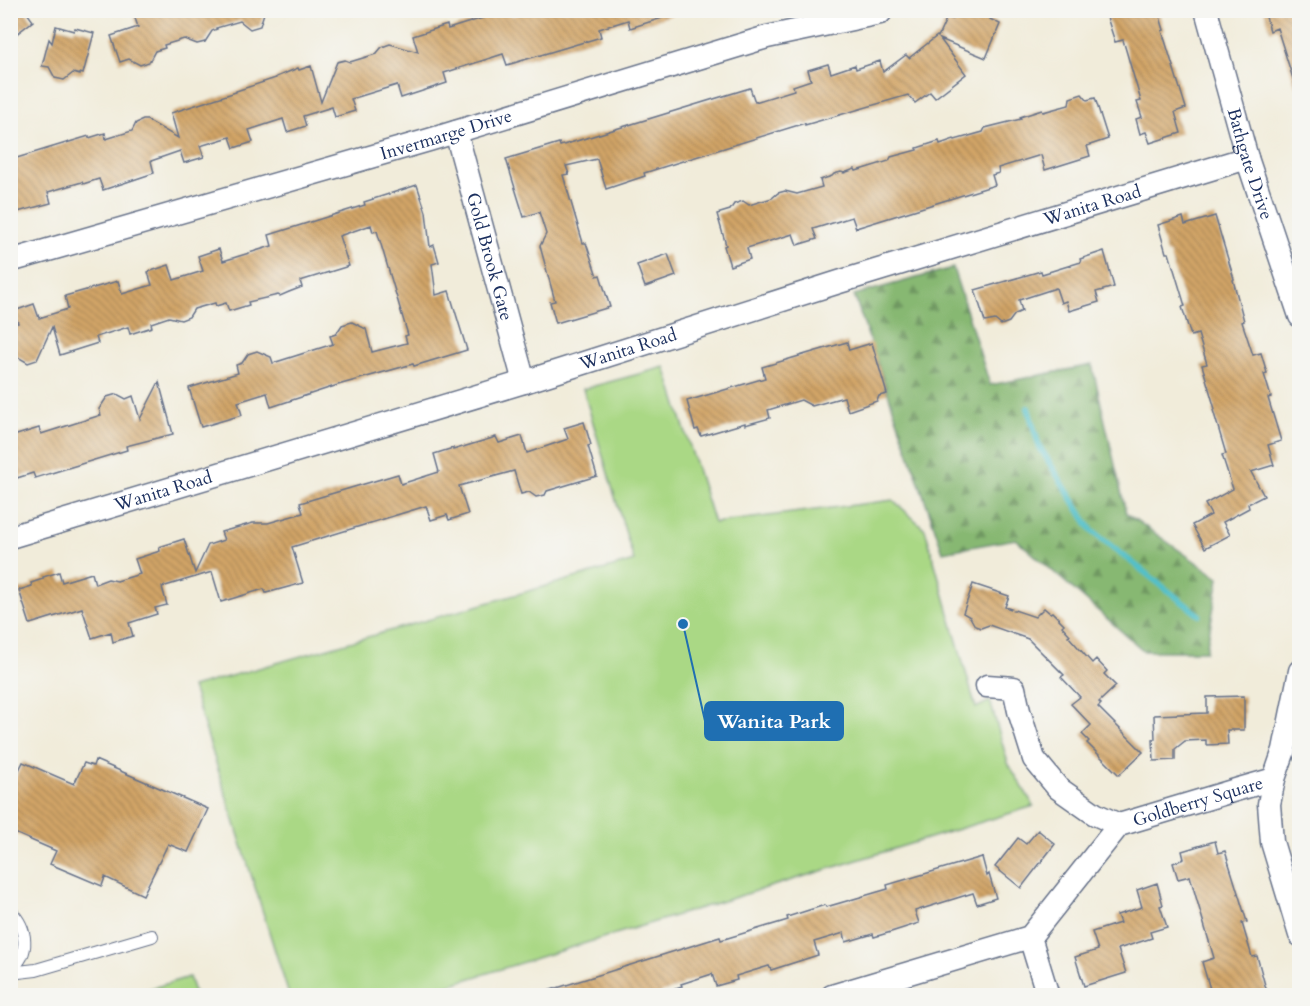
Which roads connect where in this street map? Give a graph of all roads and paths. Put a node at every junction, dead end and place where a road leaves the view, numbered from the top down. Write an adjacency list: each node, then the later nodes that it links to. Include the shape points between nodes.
1 (882, 10): 3 (street, Invermarge Drive, via 767,37)
2 (1206, 10): 4 (street, Bathgate Drive)
3 (456, 132): 5 (street, Invermarge Drive); 7 (street, Gold Brook Gate)
4 (1247, 158): 6 (street, Bathgate Drive); 7 (street, Wanita Road)
5 (10, 261)
6 (1299, 314)
7 (524, 382): 8 (street, Wanita Road)
8 (10, 537)
9 (1299, 671): 11 (street, via 1284,750)
10 (987, 686): 12 (street, via 1014,688 1034,759 1058,788 1095,814)
11 (1274, 779): 12 (street, Goldberry Square); 14 (street, via 1269,804 1272,842)
12 (1119, 825): 16 (street, Goldberry Square)
13 (10, 911): 17 (lane, via 20,922 24,945)
14 (1299, 935)
15 (152, 936): 17 (lane, via 36,970)
16 (1030, 937): 18 (street); 19 (street)
17 (10, 971)
18 (832, 996)
19 (1048, 996)

